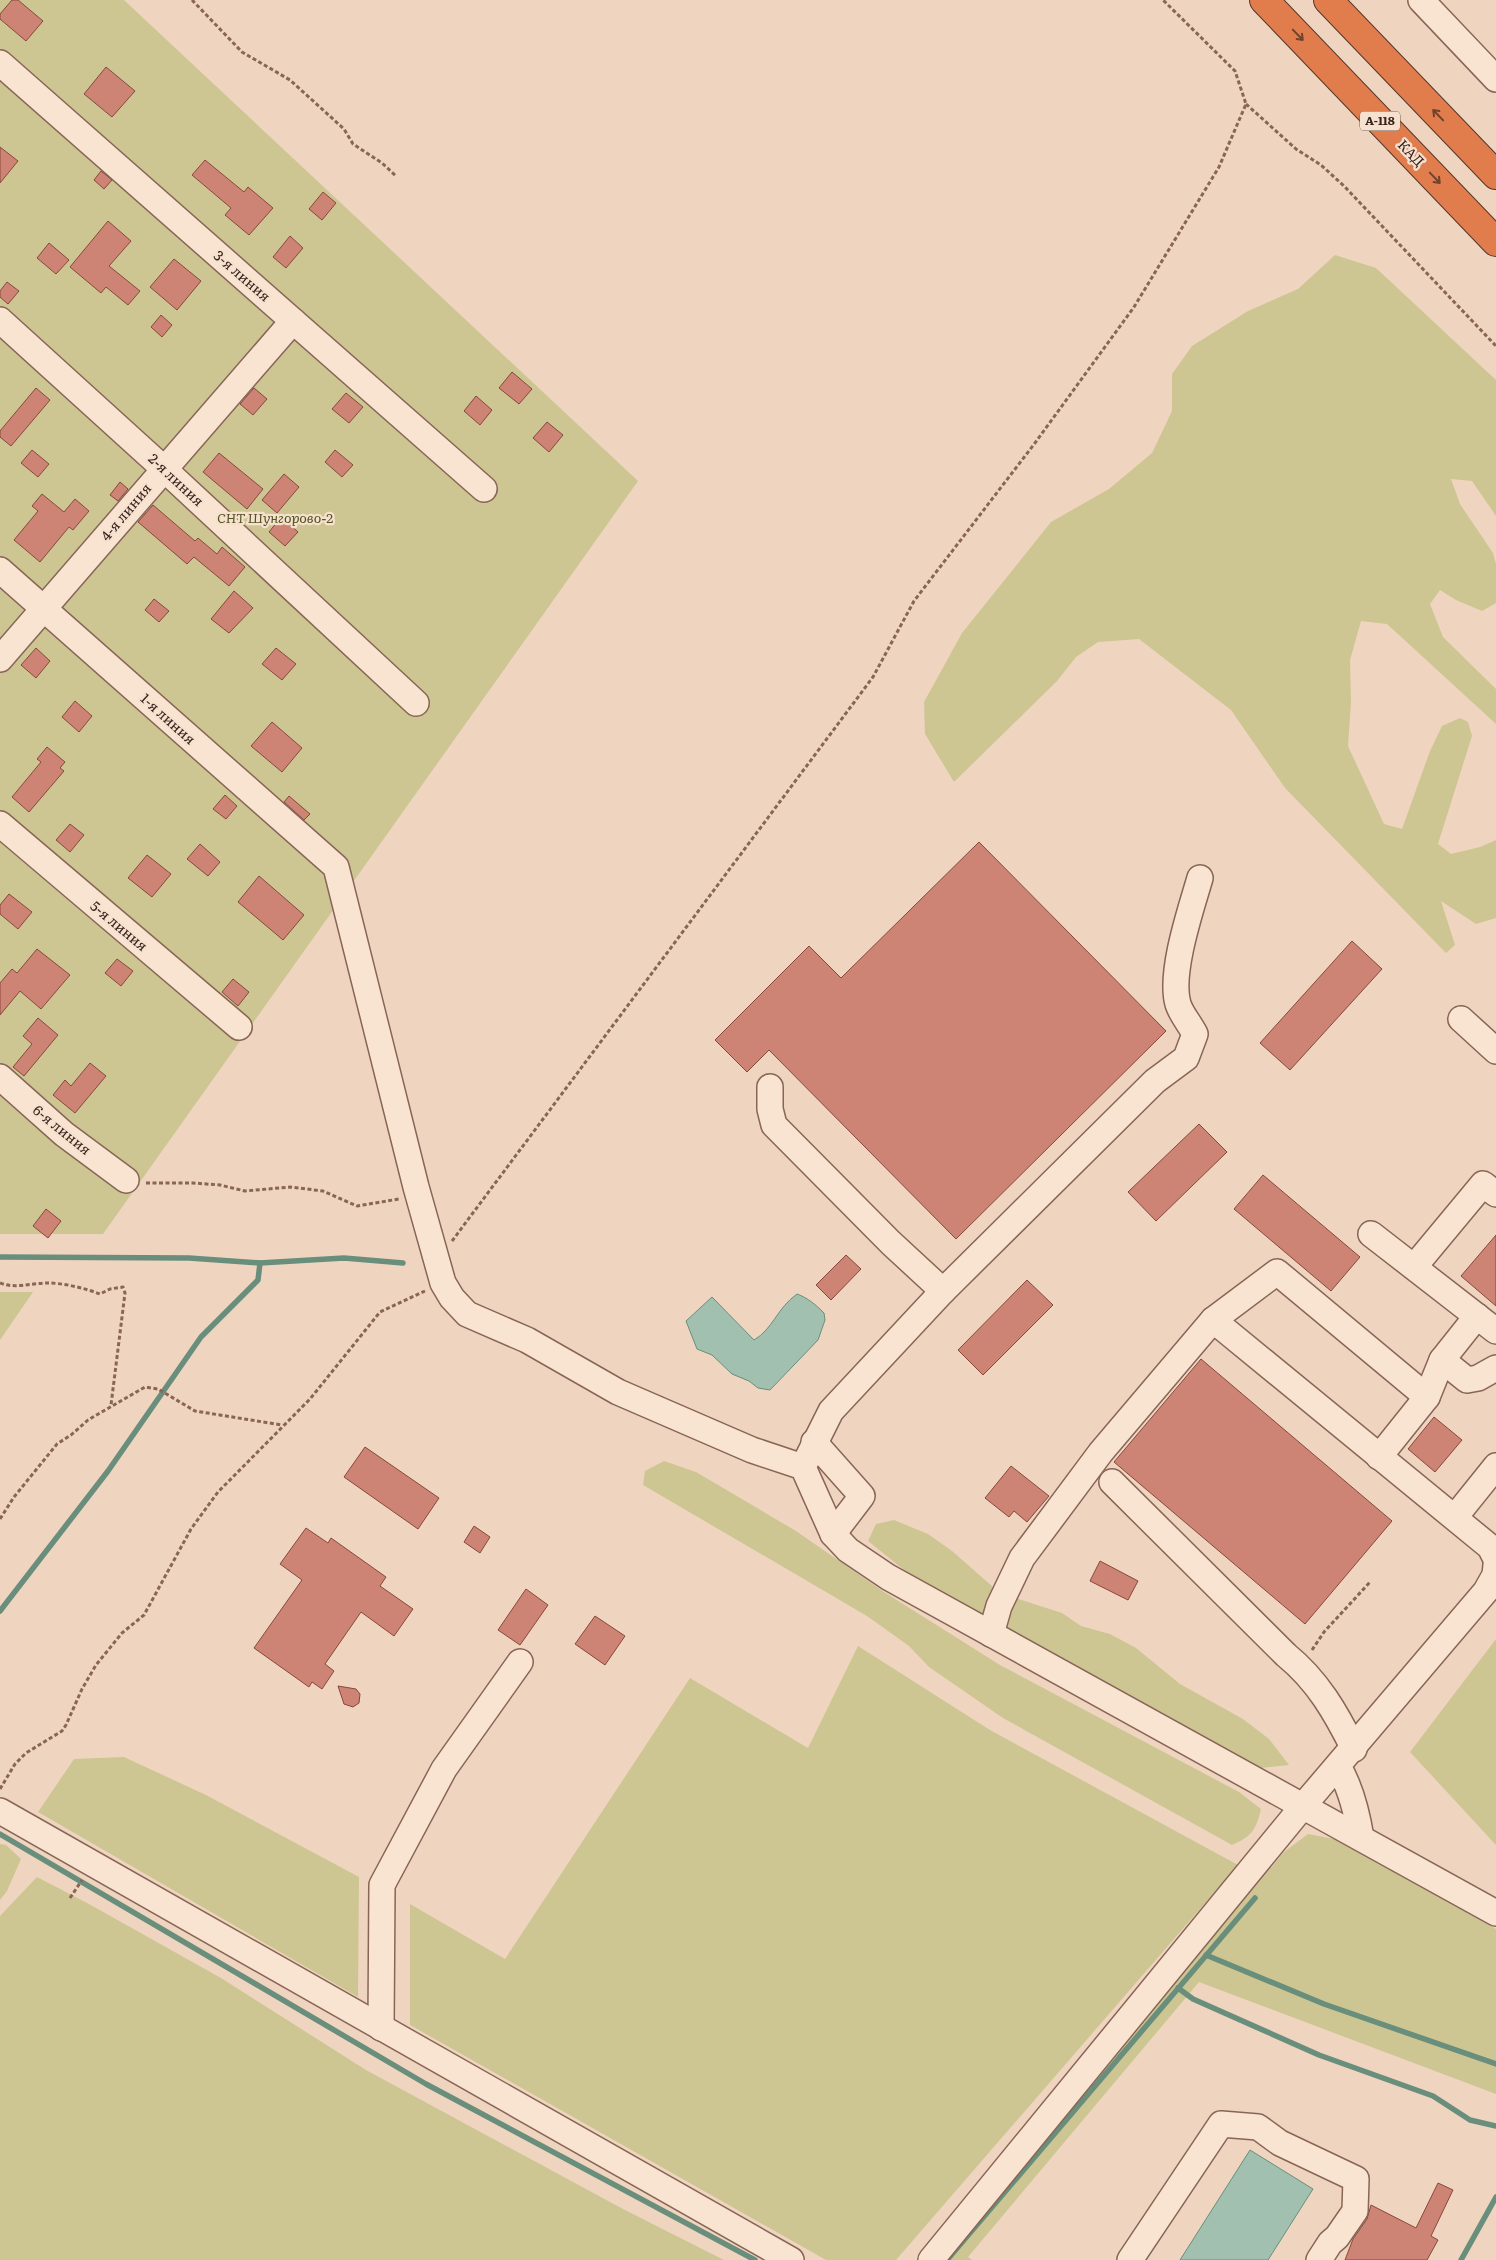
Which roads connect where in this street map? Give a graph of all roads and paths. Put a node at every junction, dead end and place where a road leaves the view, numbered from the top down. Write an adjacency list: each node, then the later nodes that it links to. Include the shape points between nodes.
1 (192, 0): 9 (path, via 242,52 290,80 344,129 353,144)
2 (1163, 0): 8 (path, via 1235,71)
3 (1264, 0): 11 (highway, КАД / А-118, one-way to 11)
4 (1328, 0): 10 (highway, one-way to 4)
5 (1420, 0): 7 (street)
6 (0, 63): 13 (street, 3-я линия)
7 (1496, 78)
8 (1246, 104): 14 (path, via 1344,186); 33 (path, via 1220,166 1134,307 914,602 874,678)
9 (396, 176)
10 (1496, 176)
11 (1496, 242)
12 (0, 320): 15 (street, 2-я линия)
13 (293, 321): 15 (street, 4-я линия); 16 (street, 3-я линия)
14 (1496, 346)
15 (163, 468): 18 (street, 4-я линия); 20 (street, 2-я линия)
16 (484, 489)
17 (0, 570): 18 (street, 1-я линия)
18 (44, 609): 19 (street, 4-я линия); 30 (street, 1-я линия, via 336,867)
19 (0, 659)
20 (416, 703)
21 (0, 824): 24 (street, 5-я линия)
22 (1200, 878): 35 (street, via 1181,942 1176,988 1178,1005 1194,1034 1186,1058 1155,1081)
23 (1461, 1019): 25 (street)
24 (239, 1027)
25 (1496, 1051)
26 (0, 1077): 28 (street, 6-я линия, via 64,1134)
27 (770, 1087): 35 (street, via 774,1126)
28 (126, 1180): 30 (path, via 153,1184 211,1184 245,1191 290,1187 324,1191 357,1206)
29 (1496, 1194): 32 (street, via 1484,1184)
30 (418, 1195): 33 (street)
31 (1371, 1234): 32 (street)
32 (1414, 1267): 37 (street)
33 (440, 1272): 42 (path, via 380,1312 310,1399); 46 (street, via 452,1298 467,1314 527,1340 618,1392 752,1450)
34 (0, 1283): 41 (path, via 24,1286 56,1284 100,1294 123,1287)
35 (943, 1291): 43 (street, via 831,1412)
36 (1213, 1320): 40 (street, via 1276,1272); 44 (street); 54 (street, via 1101,1452 1022,1558 999,1606)
37 (1487, 1323): 38 (street)
38 (1442, 1360): 39 (street, via 1467,1380); 40 (street)
39 (1496, 1368)
40 (1427, 1397): 44 (street)
41 (111, 1405): 42 (path, via 145,1387 158,1389 195,1411); 49 (path, via 57,1444)
42 (283, 1425): 58 (path, via 218,1492 191,1528 144,1615 122,1633 96,1665 62,1731 26,1753)
43 (814, 1442): 46 (street); 50 (street, via 862,1496)
44 (1379, 1457): 48 (street)
45 (1496, 1466): 48 (street)
46 (803, 1467): 50 (street)
47 (1112, 1482): 56 (street)
48 (1455, 1517): 51 (street, via 1490,1547)
49 (0, 1519)
50 (833, 1534): 54 (street, via 848,1550 888,1577)
51 (1496, 1560)
52 (1496, 1566): 57 (street, via 1486,1591)
53 (1371, 1582): 56 (path, via 1324,1632)
54 (991, 1634): 59 (street)
55 (520, 1662): 63 (street, via 444,1770 382,1885)
56 (1301, 1667): 57 (street, via 1335,1710)
57 (1346, 1757): 59 (street); 61 (street, via 1348,1788)
58 (0, 1789)
59 (1303, 1806): 61 (street); 65 (street)
60 (0, 1812): 63 (street)
61 (1361, 1838): 62 (street)
62 (1496, 1913)
63 (381, 2028): 64 (street)
64 (791, 2260)
65 (931, 2260)
66 (1130, 2260): 67 (street, via 1221,2124 1258,2127 1280,2143 1356,2179 1355,2212)
67 (1319, 2260)

